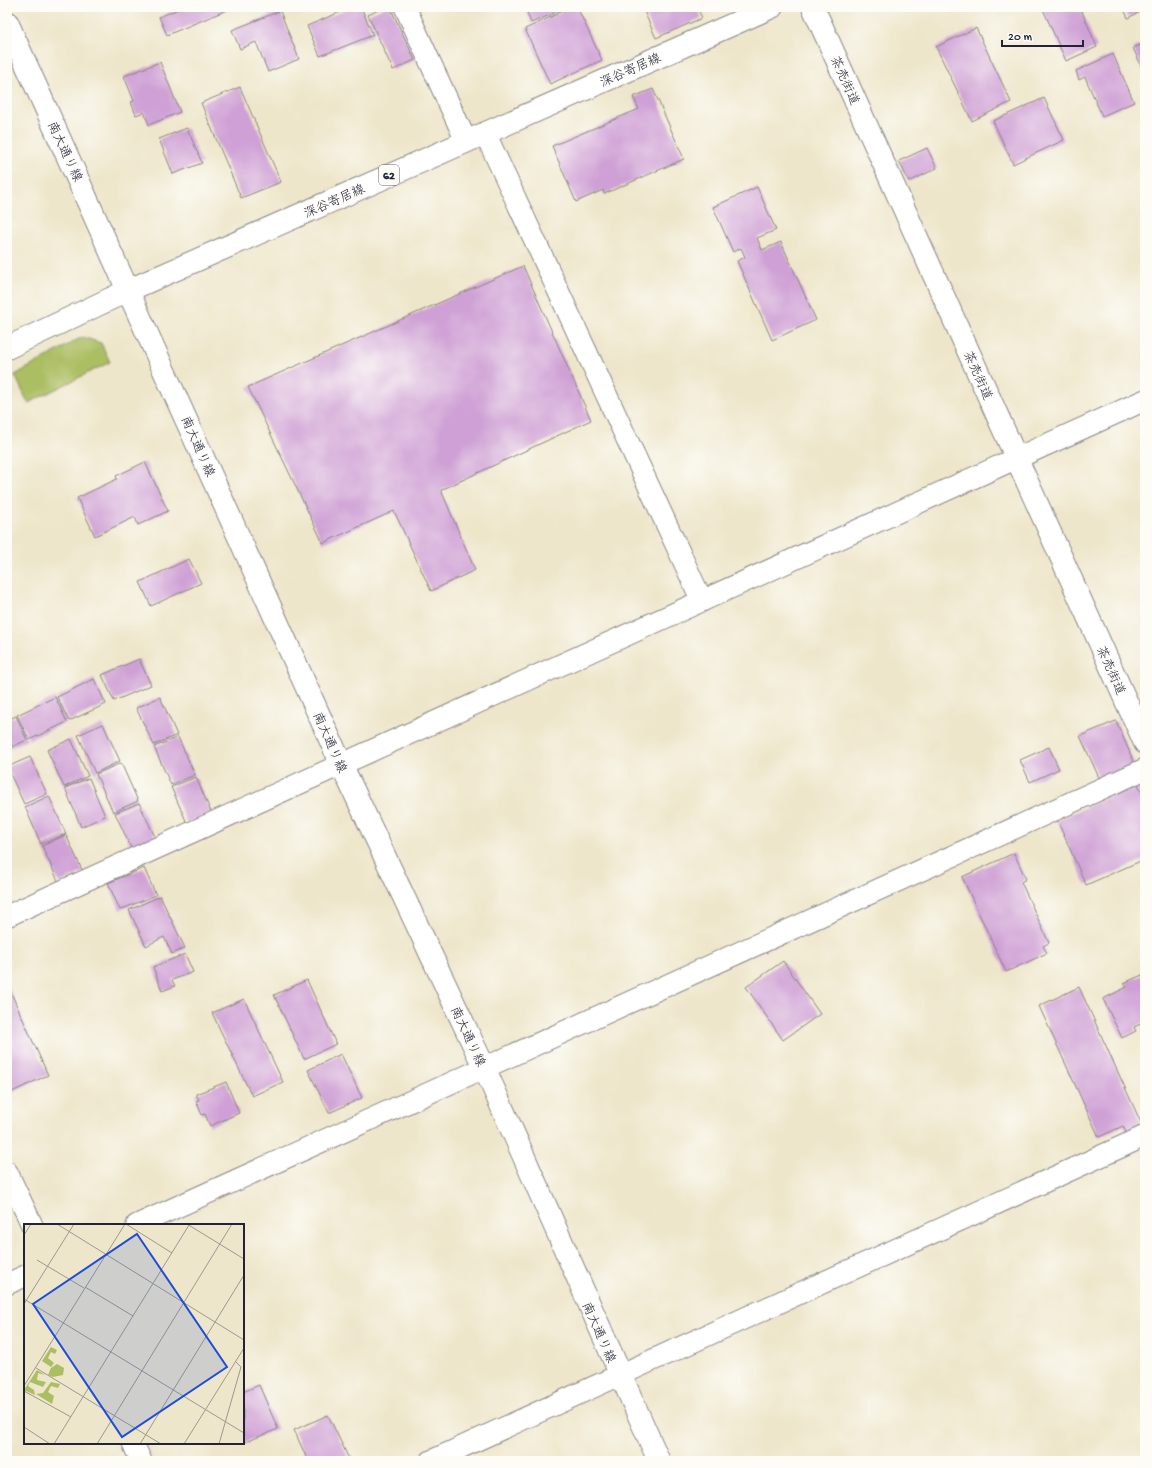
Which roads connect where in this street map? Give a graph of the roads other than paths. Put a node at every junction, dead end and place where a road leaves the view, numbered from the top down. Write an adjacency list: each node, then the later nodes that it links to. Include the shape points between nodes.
1 (405, 7): 5 (street)
2 (772, 7): 5 (street, 深谷寄居線 / 62)
3 (813, 7): 9 (street, 茶売街道)
4 (7, 22): 6 (street, 南大通り線)
5 (476, 137): 6 (street, 深谷寄居線 / 62); 10 (street)
6 (129, 290): 7 (street, 深谷寄居線 / 62); 12 (street, 南大通り線)
7 (7, 348)
8 (1145, 400): 9 (street)
9 (1016, 458): 10 (street); 11 (street, 茶売街道)
10 (702, 601): 12 (street)
11 (1145, 743)
12 (342, 766): 14 (street); 15 (street, 南大通り線)
13 (1145, 768): 15 (street)
14 (7, 916)
15 (484, 1067): 19 (street); 22 (street, 南大通り線)
16 (1145, 1136): 22 (street)
17 (7, 1172): 18 (street)
18 (32, 1224)
19 (140, 1224)
20 (24, 1276): 21 (street)
21 (7, 1284)
22 (620, 1375): 25 (street); 26 (street, 南大通り線)
23 (133, 1444): 24 (street)
24 (141, 1461)
25 (431, 1461)
26 (659, 1461)

